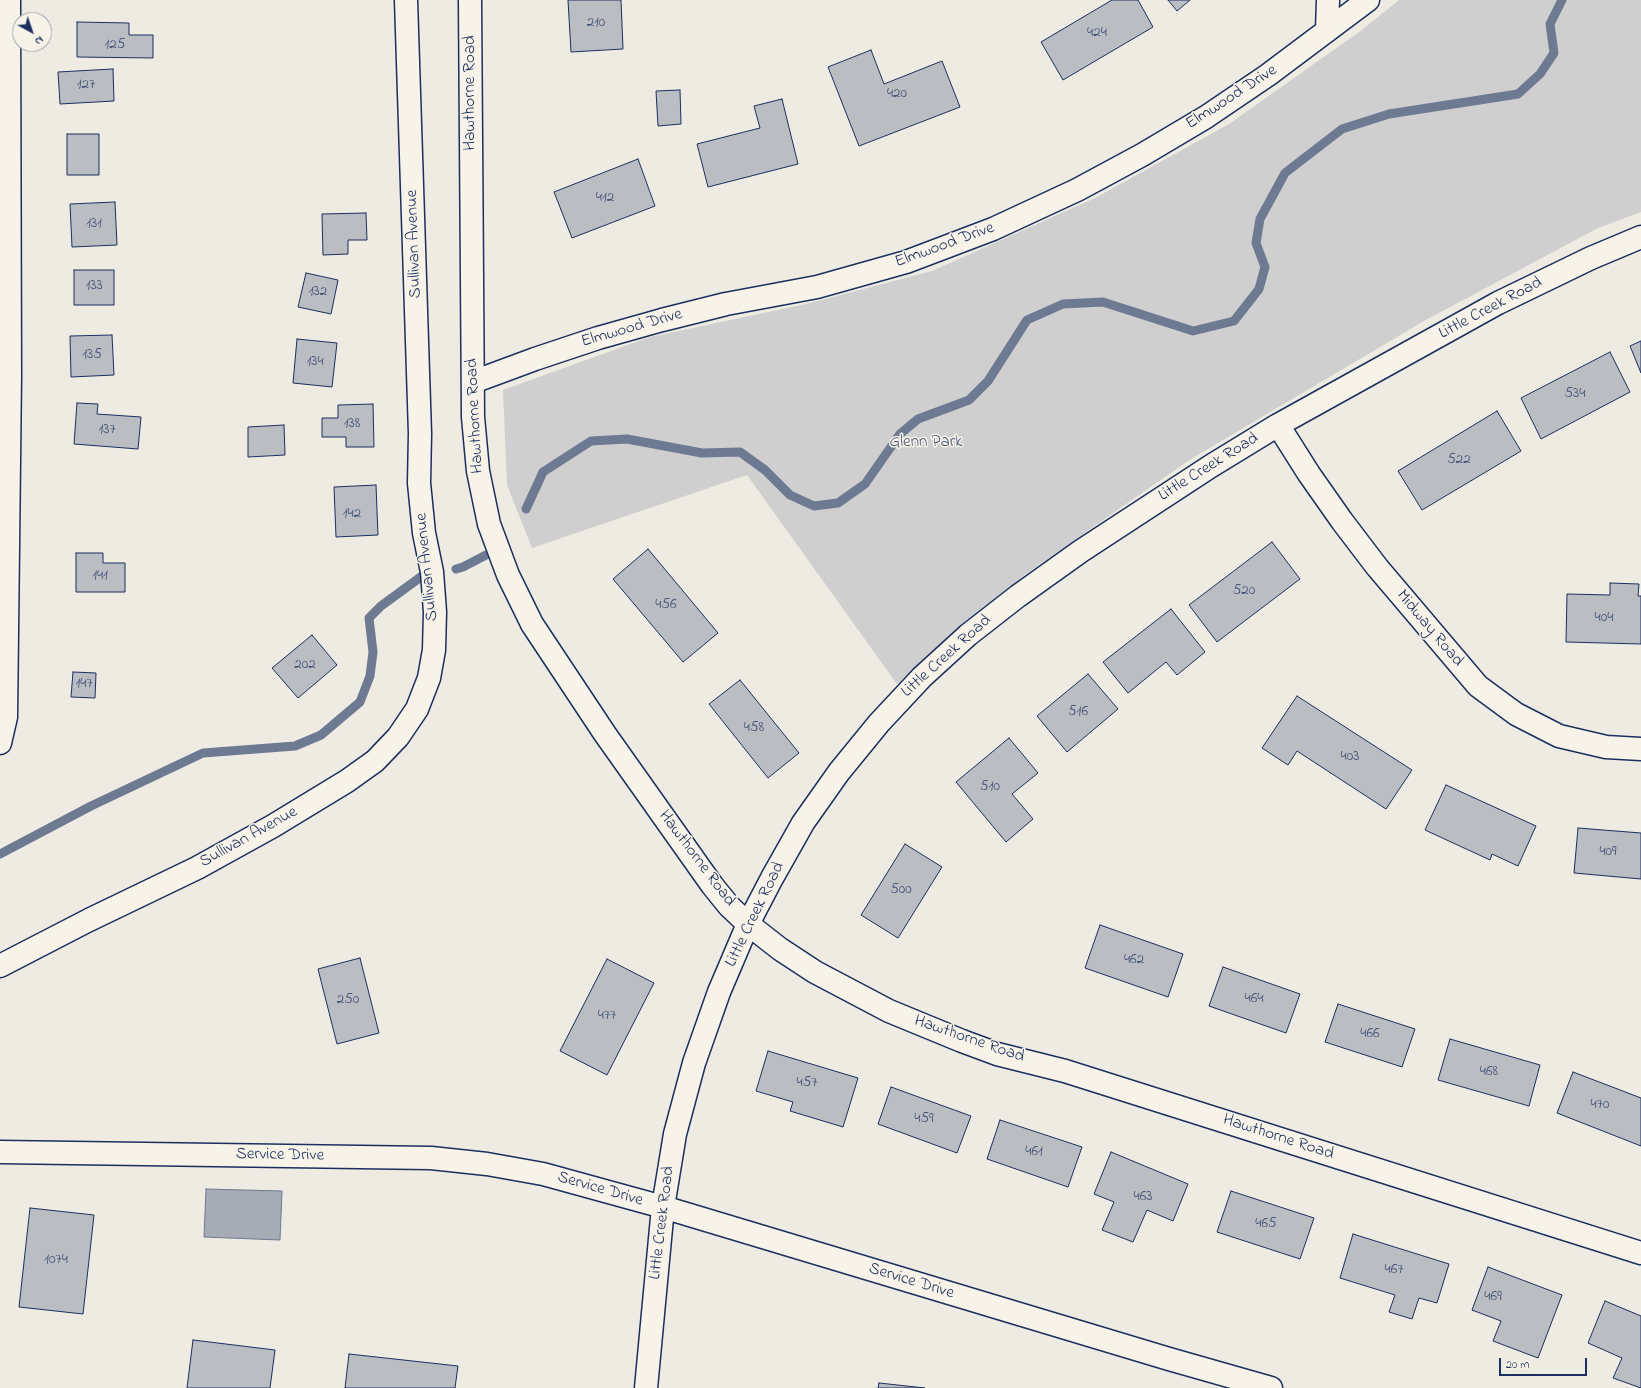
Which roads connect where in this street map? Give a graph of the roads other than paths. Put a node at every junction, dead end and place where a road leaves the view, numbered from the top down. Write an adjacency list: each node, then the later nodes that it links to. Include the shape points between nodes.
1 (9, 0): 8 (street)
2 (406, 0): 14 (street, Sullivan Avenue, via 420,418 419,483 435,612 434,650 429,678 417,709 398,737 375,761 347,781 197,868)
3 (470, 0): 9 (street, Hawthorne Road)
4 (1328, 0): 6 (street)
5 (1368, 0): 6 (street, Elmwood Drive)
6 (1327, 31): 9 (street, Elmwood Drive, via 1262,80 1142,155 1077,190 993,229 906,262 817,287 726,304 662,320 598,338)
7 (1641, 237): 10 (street, Little Creek Road, via 1498,303)
8 (5, 375): 11 (street, via 6,717)
9 (473, 382): 13 (street, Hawthorne Road, via 478,471 489,524 508,575 532,624 605,734 712,885)
10 (1278, 425): 12 (street, Midway Road, via 1334,509 1377,567 1478,686 1516,714 1559,736 1606,747); 13 (street, Little Creek Road, via 1081,551 968,635 922,677 878,723 803,823)
11 (0, 743)
12 (1641, 749)
13 (748, 924): 16 (street, Little Creek Road, via 719,992 694,1063 676,1134); 17 (street, Hawthorne Road, via 815,972 889,1011 997,1054 1066,1071)
14 (0, 966)
15 (0, 1152): 16 (street, Service Drive, via 431,1158 543,1174)
16 (663, 1208): 18 (street, Little Creek Road); 19 (street, Service Drive)
17 (1641, 1253)
18 (646, 1388)
19 (1271, 1388)

